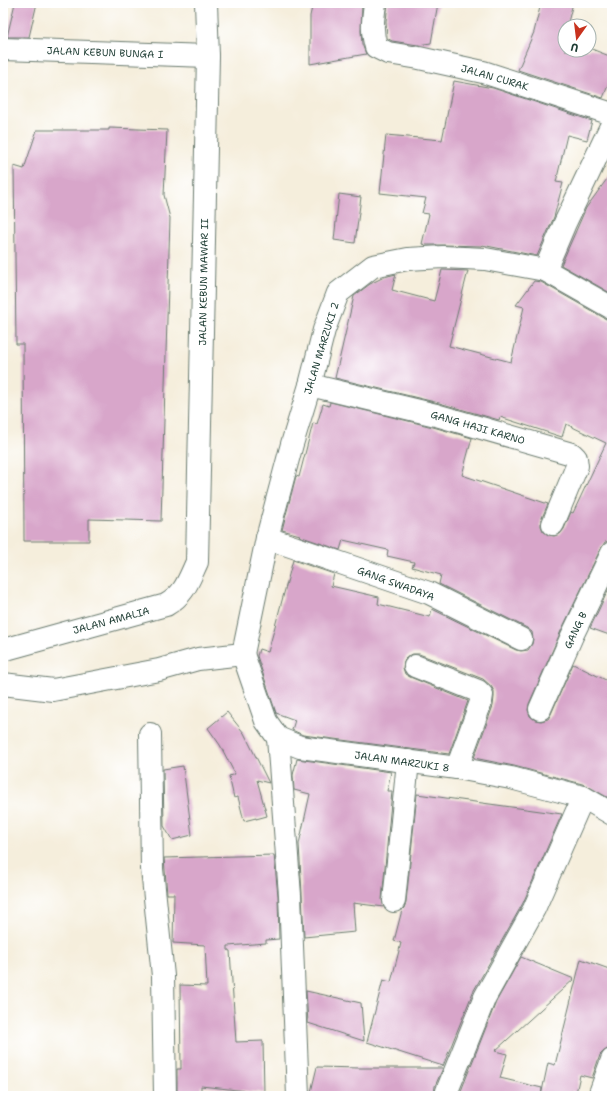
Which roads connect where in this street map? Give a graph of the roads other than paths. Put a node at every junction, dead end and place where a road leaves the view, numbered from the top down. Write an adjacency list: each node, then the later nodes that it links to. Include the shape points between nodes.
1 (206, 3): 4 (street, JALAN KEBUN MAWAR II)
2 (375, 3): 5 (street, JALAN CURAK, via 372,36 376,47 388,53 483,72)
3 (3, 49): 4 (street, JALAN KEBUN BUNGA I)
4 (208, 56): 13 (street, JALAN KEBUN MAWAR II)
5 (612, 114)
6 (612, 124): 7 (street)
7 (545, 270): 8 (street, JALAN MARZUKI 2); 9 (street, JALAN MARZUKI 2, via 485,259 443,257 408,259 373,266 338,293 324,330)
8 (612, 308)
9 (310, 385): 10 (street, GANG HAJI KARNO, via 436,414 572,454 576,458 577,466); 11 (street, JALAN MARZUKI 2)
10 (553, 524)
11 (266, 538): 14 (street, GANG SWADAYA, via 429,593); 16 (street, JALAN MARZUKI 2)
12 (612, 553): 19 (street, GANG B)
13 (197, 562): 15 (street, JALAN AMALIA, via 182,593 166,605)
14 (521, 639)
15 (3, 650)
16 (243, 654): 18 (street, via 198,658 158,670 53,690); 21 (street, via 266,721)
17 (415, 666): 23 (street, via 478,691 482,695)
18 (3, 684)
19 (540, 709)
20 (150, 734): 28 (street, via 152,869 163,976)
21 (278, 738): 22 (street, JALAN MARZUKI 8, via 300,747); 29 (street, via 290,895)
22 (408, 761): 23 (street, JALAN MARZUKI 8); 26 (street)
23 (458, 768): 24 (street, JALAN MARZUKI 8, via 511,778)
24 (583, 797): 25 (street, JALAN MARZUKI 8); 30 (street, via 534,909 485,997)
25 (612, 814)
26 (394, 901)
27 (612, 1060): 31 (street)
28 (165, 1096)
29 (298, 1096)
30 (446, 1096)
31 (600, 1096)

